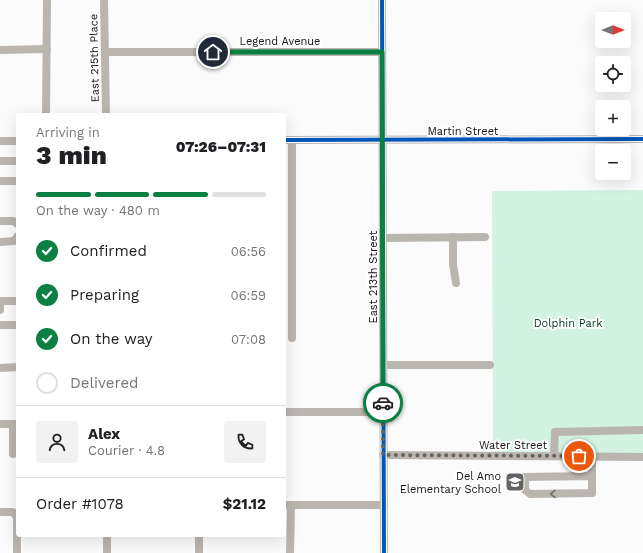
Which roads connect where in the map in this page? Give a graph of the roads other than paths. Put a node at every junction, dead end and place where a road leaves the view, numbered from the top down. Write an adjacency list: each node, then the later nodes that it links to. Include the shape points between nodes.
1 (47, 0): 4 (street)
2 (104, 0): 6 (street, East 215th Place)
3 (382, 0): 7 (street, East 213th Street)
4 (47, 49): 5 (street); 8 (street)
5 (0, 50)
6 (105, 52): 7 (street, Legend Avenue); 9 (street, East 215th Place)
7 (382, 52): 12 (street, East 213th Street)
8 (46, 113)
9 (106, 113)
10 (643, 139): 12 (street, Martin Street)
11 (288, 140): 12 (street, Martin Street); 31 (street)
12 (383, 140): 24 (street, East 213th Street)
13 (0, 141): 14 (street)
14 (16, 141)
15 (0, 161): 16 (street)
16 (16, 161)
17 (0, 181): 18 (street)
18 (16, 181)
19 (0, 221): 20 (street)
20 (16, 223)
21 (453, 237): 22 (street); 24 (street); 26 (street)
22 (485, 237)
23 (16, 238): 25 (street, via 14,241)
24 (384, 238): 32 (street, East 213th Street)
25 (0, 242)
26 (456, 283)
27 (16, 301): 28 (street, via 0,301)
28 (0, 310)
29 (0, 325): 30 (street)
30 (16, 325)
31 (292, 338)
32 (384, 365): 33 (street); 37 (street, East 213th Street)
33 (490, 365)
34 (16, 367): 35 (street)
35 (0, 368)
36 (286, 412): 37 (street)
37 (383, 412): 42 (street, East 213th Street)
38 (0, 424): 39 (street)
39 (16, 424): 41 (street)
40 (643, 430): 43 (street, via 555,432)
41 (13, 454)
42 (383, 455): 43 (street, Water Street); 48 (street, East 213th Street)
43 (554, 456): 44 (street, Water Street)
44 (592, 456): 45 (street, Water Street); 46 (street)
45 (643, 457)
46 (592, 476): 46 (street, one-way to 46, via 592,493 530,494 525,488 525,477)
47 (288, 505): 48 (street); 57 (street)
48 (384, 505): 58 (street, East 213th Street)
49 (0, 512): 50 (street, via 13,512)
50 (16, 516)
51 (16, 537): 54 (street)
52 (107, 537): 55 (street)
53 (199, 537): 56 (street)
54 (16, 553)
55 (107, 553)
56 (199, 553)
57 (290, 553)
58 (384, 553)

